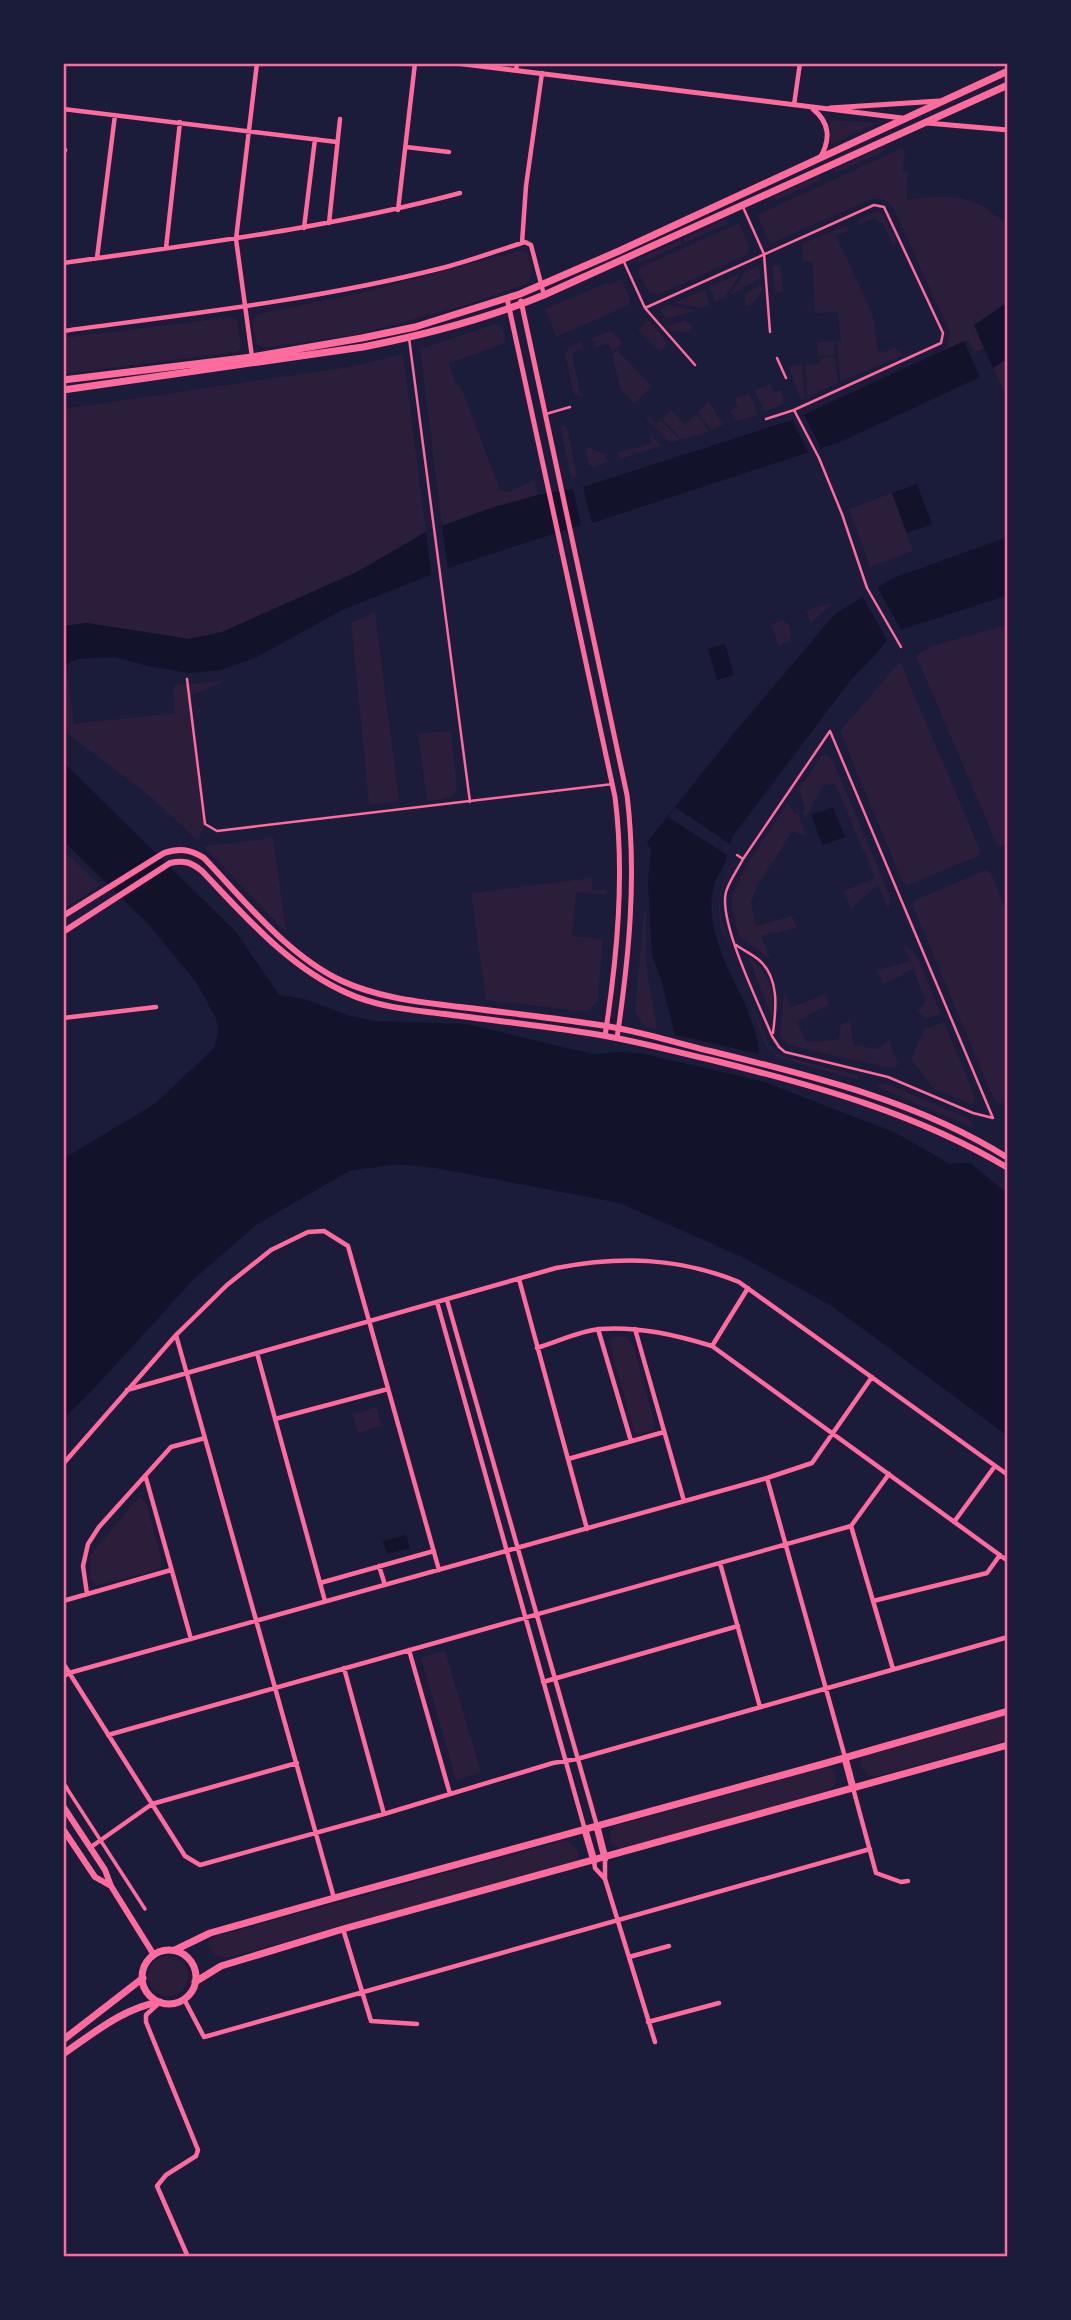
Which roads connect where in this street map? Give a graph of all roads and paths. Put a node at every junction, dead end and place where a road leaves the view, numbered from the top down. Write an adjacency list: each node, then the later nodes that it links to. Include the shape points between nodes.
1 (257, 63): 18 (street)
2 (415, 63): 22 (street)
3 (455, 63): 5 (street)
4 (800, 63): 10 (street)
5 (517, 67): 7 (street)
6 (1008, 71): 9 (main road)
7 (542, 73): 10 (street); 31 (street)
8 (1008, 85): 17 (main road)
9 (940, 101): 12 (street); 14 (main road)
10 (794, 106): 12 (street)
11 (63, 109): 13 (street)
12 (813, 109): 14 (street); 24 (street, via 827,131)
13 (115, 115): 16 (street); 34 (street)
14 (902, 118): 24 (main road)
15 (340, 119): 21 (street)
16 (180, 122): 18 (street); 32 (street)
17 (924, 122): 19 (street); 26 (main road)
18 (249, 130): 20 (street); 30 (street)
19 (1008, 130)
20 (315, 139): 21 (street); 29 (street)
21 (337, 142): 28 (street)
22 (405, 147): 23 (street); 27 (street)
23 (449, 152)
24 (820, 158): 37 (main road)
25 (460, 193): 27 (street)
26 (742, 206): 33 (lane); 35 (main road)
27 (398, 210): 28 (street)
28 (329, 223): 29 (street)
29 (304, 228): 30 (street)
30 (236, 239): 32 (street); 42 (street)
31 (522, 243): 37 (street, via 530,245); 42 (street, via 365,286)
32 (166, 248): 34 (street)
33 (764, 254): 44 (lane); 46 (lane); 55 (lane, via 879,205 888,211 943,333 936,347)
34 (97, 258): 36 (street)
35 (623, 260): 39 (main road); 44 (lane)
36 (63, 262)
37 (541, 286): 38 (main road); 39 (street)
38 (520, 294): 40 (main road); 41 (street)
39 (544, 295): 41 (main road)
40 (507, 298): 43 (street); 49 (main road, via 415,327)
41 (522, 303): 43 (main road); 56 (street)
42 (246, 307): 45 (street); 49 (street)
43 (510, 307): 47 (main road); 59 (street)
44 (645, 308): 50 (lane)
45 (63, 331)
46 (770, 332)
47 (409, 338): 49 (main road); 65 (lane)
48 (777, 358): 51 (lane)
49 (253, 360): 52 (main road); 53 (main road)
50 (695, 365)
51 (786, 378)
52 (63, 380)
53 (63, 390)
54 (570, 407): 56 (lane)
55 (794, 410): 57 (lane); 60 (lane, via 842,514 867,588)
56 (546, 414): 58 (street)
57 (766, 419)
58 (576, 554): 59 (street); 63 (street)
59 (563, 556): 62 (street)
60 (901, 648)
61 (187, 679): 65 (lane, via 205,824 213,830)
62 (612, 784): 64 (street); 65 (lane)
63 (627, 795): 64 (street); 74 (street, via 632,898)
64 (615, 797): 73 (street, via 620,879)
65 (470, 802)
66 (737, 855): 67 (lane)
67 (743, 859): 70 (lane, via 725,900); 76 (lane, via 830,731 993,1118 888,1077 785,1052)
68 (63, 916): 73 (main road, via 164,853 186,849 204,858 307,960 341,981 429,1003)
69 (63, 932): 75 (main road, via 170,863 183,861 202,871 304,969 360,998 399,1008)
70 (736, 945): 76 (lane); 76 (lane, via 766,969 776,997)
71 (156, 1007): 72 (street)
72 (63, 1017)
73 (607, 1026): 74 (main road); 75 (street)
74 (618, 1028): 77 (street); 78 (main road)
75 (605, 1035): 77 (main road)
76 (772, 1036)
77 (617, 1038): 79 (main road)
78 (865, 1092): 79 (street); 80 (main road)
79 (862, 1100): 81 (main road)
80 (988, 1146): 81 (main road); 82 (main road)
81 (984, 1154): 83 (main road)
82 (1008, 1158)
83 (1008, 1168)
84 (519, 1279): 85 (street, via 556,1268 625,1259 686,1265); 86 (street); 93 (street)
85 (748, 1288): 92 (street); 96 (street)
86 (447, 1300): 87 (street); 116 (street)
87 (437, 1302): 88 (street); 118 (street)
88 (370, 1322): 91 (street, via 348,1246 324,1231 308,1232 271,1250); 94 (street); 97 (street)
89 (598, 1329): 90 (street); 93 (street); 103 (street)
90 (635, 1329): 92 (street); 100 (street)
91 (176, 1335): 95 (street); 98 (street)
92 (712, 1346): 101 (street)
93 (537, 1348): 104 (street)
94 (257, 1353): 95 (street); 99 (street)
95 (187, 1373): 98 (street); 102 (street)
96 (872, 1377): 101 (street); 106 (street)
97 (388, 1389): 99 (street); 117 (street)
98 (127, 1390): 105 (street)
99 (275, 1419): 125 (street)
100 (664, 1432): 103 (street); 111 (street)
101 (833, 1434): 107 (street); 110 (street, via 812,1463)
102 (205, 1438): 109 (street, via 171,1447); 133 (street)
103 (631, 1441): 104 (street)
104 (568, 1460): 114 (street)
105 (63, 1464)
106 (995, 1466): 108 (street); 112 (street)
107 (889, 1474): 112 (street); 113 (street)
108 (1008, 1475)
109 (145, 1477): 123 (street); 127 (street, via 88,1544 83,1566)
110 (767, 1478): 111 (street); 115 (street)
111 (684, 1501): 114 (street)
112 (954, 1522): 119 (street)
113 (851, 1526): 115 (street); 130 (street)
114 (587, 1529): 116 (street)
115 (785, 1544): 121 (street); 146 (street)
116 (517, 1548): 118 (street); 131 (street)
117 (434, 1551): 122 (street); 124 (street)
118 (507, 1551): 124 (street); 132 (street)
119 (1000, 1555): 120 (street); 130 (street, via 987,1573)
120 (1008, 1561)
121 (720, 1563): 131 (street); 134 (street)
122 (379, 1566): 125 (street); 126 (street)
123 (172, 1570): 127 (street); 136 (street)
124 (439, 1570): 126 (street)
125 (320, 1583): 129 (street)
126 (385, 1585): 129 (street)
127 (87, 1594): 128 (street)
128 (63, 1601)
129 (325, 1601): 133 (street)
130 (873, 1601): 140 (street)
131 (536, 1614): 132 (street); 143 (street)
132 (525, 1617): 137 (street); 144 (street)
133 (257, 1621): 136 (street); 145 (street)
134 (738, 1626): 143 (street); 147 (street)
135 (1008, 1637): 140 (street)
136 (191, 1639): 141 (street)
137 (409, 1650): 139 (street); 158 (street)
138 (63, 1663): 141 (street)
139 (344, 1668): 145 (street); 161 (street)
140 (893, 1670): 146 (street)
141 (69, 1673): 142 (street); 149 (street)
142 (63, 1677)
143 (554, 1679): 144 (street); 152 (street)
144 (543, 1682): 153 (street)
145 (276, 1688): 149 (street); 154 (street)
146 (827, 1688): 147 (street); 151 (street)
147 (760, 1707): 152 (street)
148 (1008, 1711): 151 (main road)
149 (108, 1735): 159 (street)
150 (1008, 1745): 156 (main road)
151 (845, 1758): 156 (main road); 162 (main road)
152 (577, 1759): 153 (street); 162 (street)
153 (566, 1761): 158 (street); 164 (street)
154 (297, 1763): 159 (street); 165 (street)
155 (63, 1783): 157 (street); 166 (street)
156 (853, 1788): 168 (street); 169 (main road)
157 (63, 1789)
158 (450, 1794): 161 (street)
159 (152, 1804): 165 (street, via 185,1856 200,1865); 166 (street)
160 (63, 1806): 167 (main road)
161 (384, 1814): 165 (street)
162 (597, 1827): 164 (main road); 169 (main road)
163 (63, 1829): 173 (main road, via 95,1877)
164 (585, 1830): 170 (main road); 174 (main road)
165 (316, 1833): 174 (street)
166 (100, 1840): 167 (street); 175 (street)
167 (90, 1847): 173 (main road)
168 (870, 1849): 172 (street, via 876,1873); 176 (street)
169 (605, 1858): 170 (main road); 171 (street)
170 (594, 1861): 171 (street); 177 (main road)
171 (605, 1879): 176 (street)
172 (908, 1881)
173 (111, 1886): 180 (main road)
174 (334, 1898): 179 (main road, via 210,1933)
175 (145, 1909)
176 (618, 1920): 181 (street); 184 (street)
177 (343, 1930): 183 (main road, via 221,1966); 184 (street)
178 (669, 1946): 181 (street)
179 (175, 1950): 180 (main road); 183 (main road, via 189,1959)
180 (154, 1955): 182 (main road, via 147,1961)
181 (629, 1957): 188 (street)
182 (143, 1978): 186 (main road, via 148,1993); 190 (main road)
183 (195, 1982): 185 (main road)
184 (362, 1993): 185 (street, via 204,2037); 189 (street, via 371,2021)
185 (184, 1999): 186 (main road)
186 (161, 2002): 192 (main road, via 127,2012); 193 (street, via 146,2015 146,2022 198,2150 157,2186)
187 (719, 2003): 188 (street)
188 (648, 2022): 191 (street)
189 (417, 2024)
190 (63, 2040)
191 (655, 2042)
192 (63, 2054)
193 (188, 2257)

